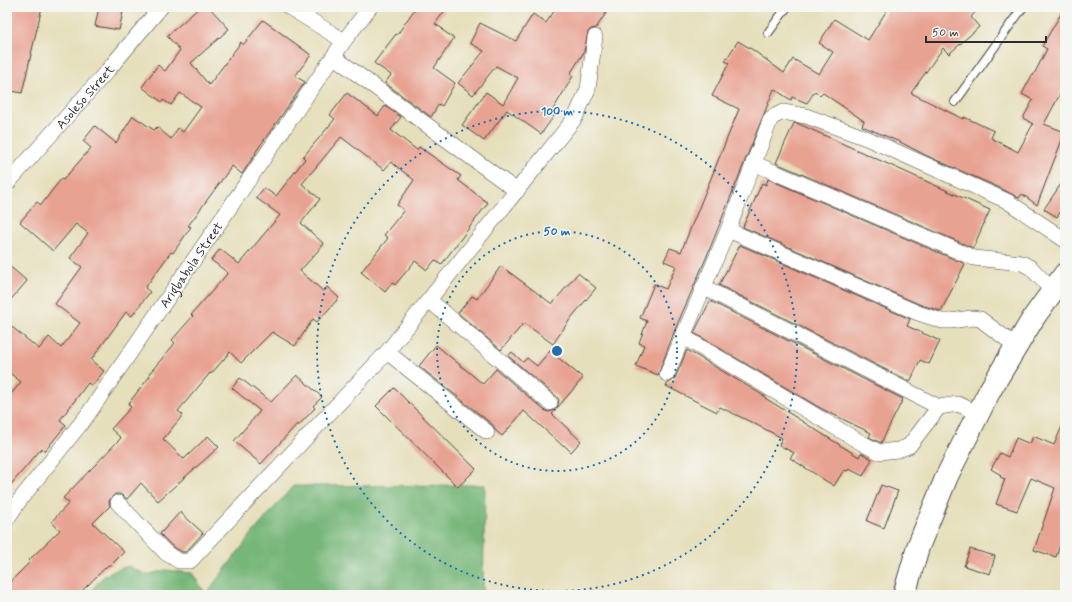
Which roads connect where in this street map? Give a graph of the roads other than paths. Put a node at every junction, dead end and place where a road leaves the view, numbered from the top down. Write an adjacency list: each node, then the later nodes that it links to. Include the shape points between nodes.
1 (161, 7): 12 (street, Asoleso Street)
2 (289, 7): 8 (street)
3 (370, 7): 8 (street, Arigbabola Street)
4 (787, 7): 6 (lane)
5 (1023, 7): 10 (lane)
6 (768, 33)
7 (595, 37): 13 (street, via 588,90 575,118)
8 (344, 41): 9 (street, Arigbabola Street)
9 (334, 56): 13 (street); 28 (street, Arigbabola Street, via 86,417 19,501)
10 (955, 102)
11 (753, 163): 14 (street); 15 (street, via 771,118 783,112 806,116 866,138 1007,201); 16 (street, via 974,258 1022,263)
12 (7, 184)
13 (517, 191): 18 (street)
14 (728, 230): 17 (street); 20 (street, via 918,313 942,321 980,319)
15 (1065, 240)
16 (1059, 283): 20 (main road)
17 (703, 287): 19 (street); 24 (street)
18 (428, 300): 21 (street); 23 (street)
19 (682, 336): 22 (street); 24 (street, via 880,452 909,446)
20 (1016, 346): 25 (main road)
21 (387, 352): 26 (street); 27 (street, via 190,561 179,561 166,553)
22 (667, 374)
23 (550, 403)
24 (939, 407): 25 (street, via 958,404)
25 (978, 413): 29 (main road, via 946,476 918,547)
26 (487, 432)
27 (118, 504)
28 (7, 520)
29 (904, 595)

